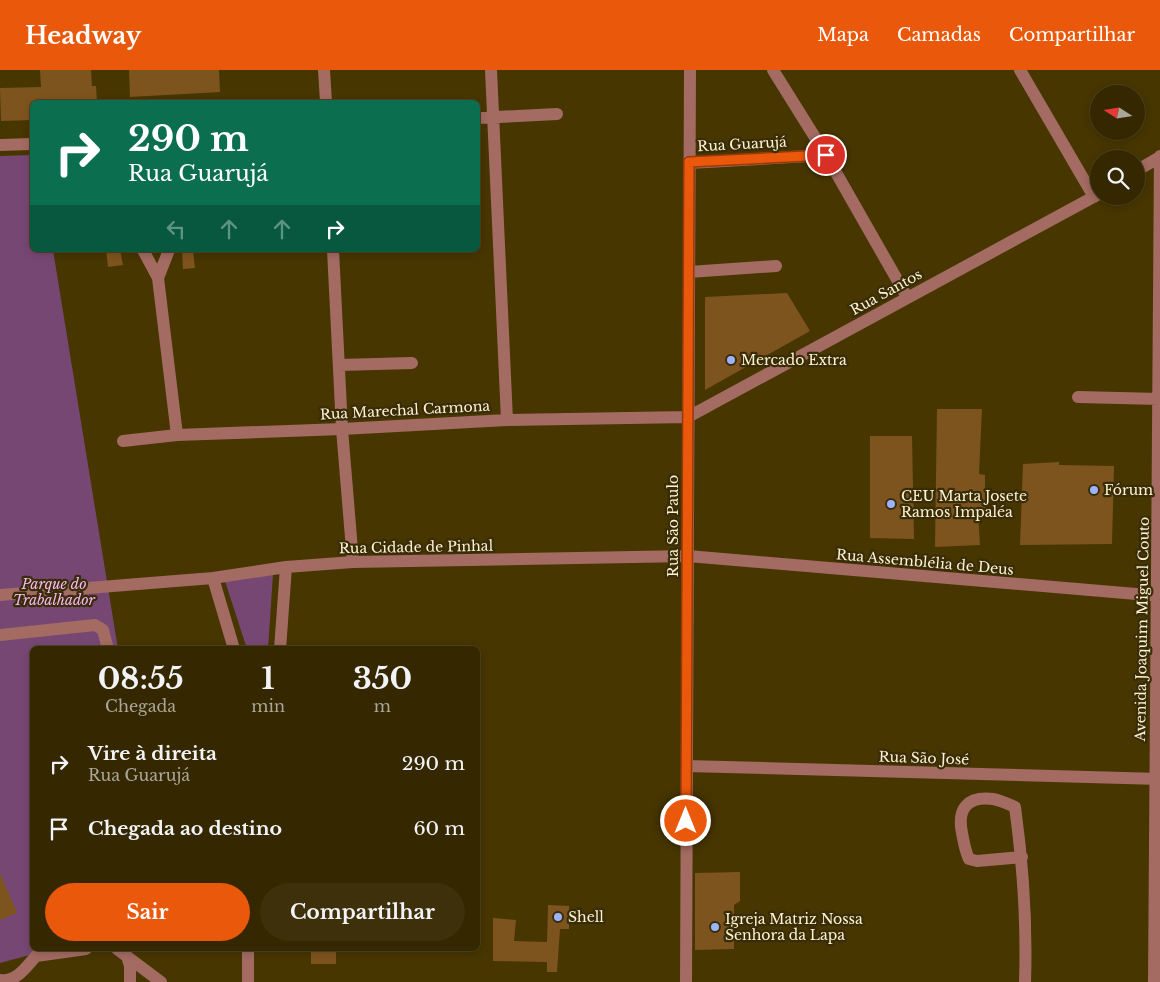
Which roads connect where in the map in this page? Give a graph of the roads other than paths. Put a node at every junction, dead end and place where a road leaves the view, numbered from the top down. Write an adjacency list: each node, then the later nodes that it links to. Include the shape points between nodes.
1 (324, 70): 6 (street)
2 (491, 70): 8 (street)
3 (690, 70): 14 (street, Rua São Paulo)
4 (774, 70): 12 (street)
5 (1020, 70): 16 (street)
6 (326, 100)
7 (557, 114): 8 (street)
8 (494, 117): 9 (street); 30 (street)
9 (480, 118)
10 (30, 144): 11 (street)
11 (0, 145)
12 (826, 155): 14 (street, Rua Guarujá); 24 (street)
13 (1160, 157): 15 (street); 28 (street, Avenida Joaquim Miguel Couto)
14 (689, 162): 22 (street, Rua São Paulo)
15 (1145, 166)
16 (1090, 185)
17 (1090, 200): 24 (street, Rua Santos)
18 (144, 252): 23 (street)
19 (168, 252): 23 (street)
20 (333, 252): 26 (street)
21 (776, 266): 22 (street)
22 (689, 272): 29 (street, Rua São Paulo)
23 (158, 278): 32 (street)
24 (906, 297): 29 (street, Rua Santos)
25 (412, 363): 26 (street)
26 (339, 365): 31 (street)
27 (1078, 397): 28 (street)
28 (1160, 399): 39 (street, Avenida Joaquim Miguel Couto)
29 (688, 417): 30 (street, Rua Marechal Carmona); 34 (street, Rua São Paulo)
30 (507, 420): 31 (street, Rua Marechal Carmona)
31 (342, 429): 32 (street, Rua Marechal Carmona); 35 (street)
32 (177, 435): 33 (street, Rua Marechal Carmona)
33 (123, 441)
34 (688, 556): 35 (street, Rua Cidade de Pinhal); 39 (street, Rua Assemblélia de Deus); 44 (street, Rua São Paulo)
35 (353, 562): 36 (street, Rua Cidade de Pinhal)
36 (286, 567): 37 (street, Rua Cidade de Pinhal); 43 (street)
37 (213, 578): 38 (street, Rua Cidade de Pinhal); 42 (street)
38 (0, 595)
39 (1159, 596): 45 (street, Avenida Joaquim Miguel Couto)
40 (0, 635): 41 (street, via 95,625 103,630)
41 (107, 646)
42 (233, 646)
43 (280, 646)
44 (687, 766): 45 (street, Rua São José); 55 (street, Rua São Paulo)
45 (1158, 779): 57 (street, Avenida Joaquim Miguel Couto)
46 (1022, 857): 46 (street, via 1015,807 994,799 973,801 963,809 959,820 970,859); 56 (street)
47 (53, 951): 49 (street)
48 (248, 951): 54 (street)
49 (37, 952): 51 (street, via 19,976)
50 (122, 952): 52 (street, via 130,966); 53 (street)
51 (0, 980)
52 (130, 982)
53 (161, 982)
54 (248, 982)
55 (686, 982)
56 (1025, 982)
57 (1154, 982)

